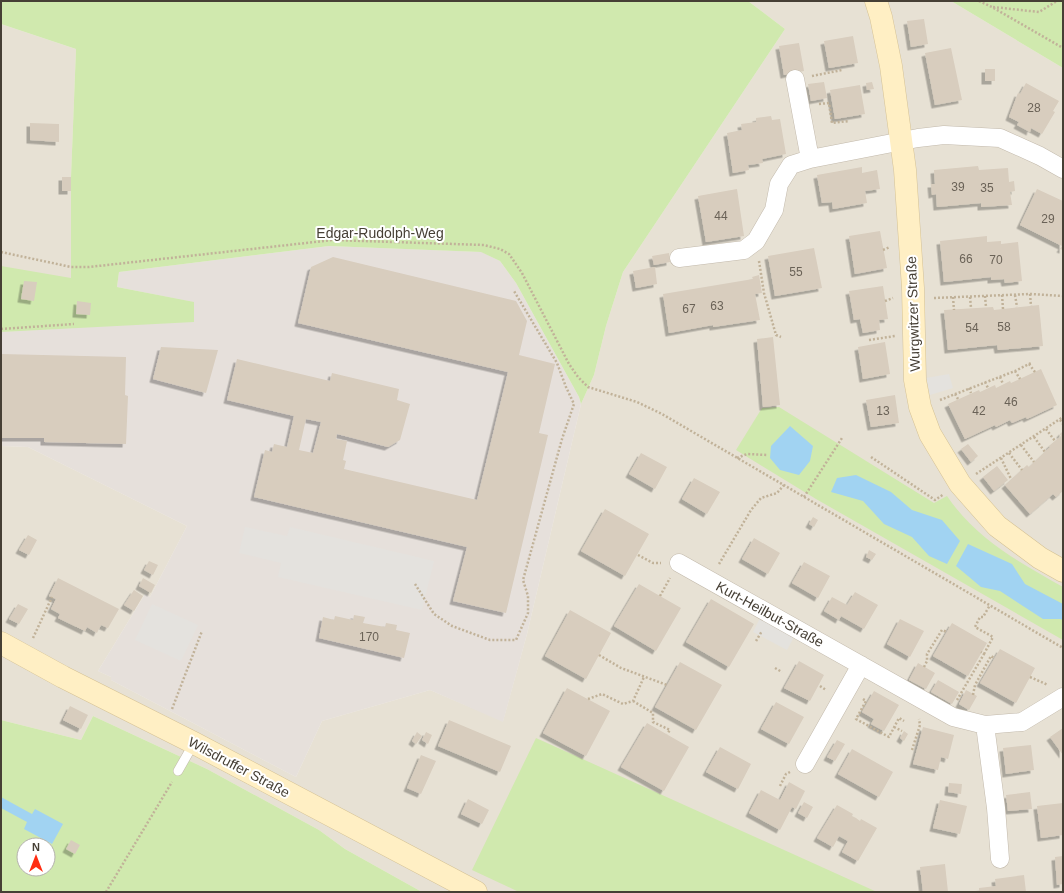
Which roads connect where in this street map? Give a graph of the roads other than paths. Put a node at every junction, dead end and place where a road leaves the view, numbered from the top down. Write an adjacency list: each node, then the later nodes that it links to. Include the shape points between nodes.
1 (876, 1): 3 (street, Wurgwitzer Straße, via 891,66)
2 (800, 78): 4 (street)
3 (901, 142): 4 (street); 5 (street, via 944,135 1000,138); 8 (street, Wurgwitzer Straße, via 913,281 915,380 920,407 930,434 960,484 997,526 1040,558)
4 (810, 159): 6 (street, via 791,165 779,184 774,210 756,241 744,250)
5 (1063, 169)
6 (679, 258)
7 (679, 563): 10 (street, Kurt-Heilbut-Straße)
8 (1063, 571)
9 (1, 643): 13 (street, Wilsdruffer Straße)
10 (861, 665): 12 (street, Kurt-Heilbut-Straße, via 948,715); 14 (street)
11 (1057, 691): 12 (street, Kurt-Heilbut-Straße, via 1022,722)
12 (985, 725): 16 (street)
13 (194, 743): 15 (lane); 17 (street, Wilsdruffer Straße)
14 (805, 764)
15 (178, 771)
16 (1000, 859)
17 (476, 892)

